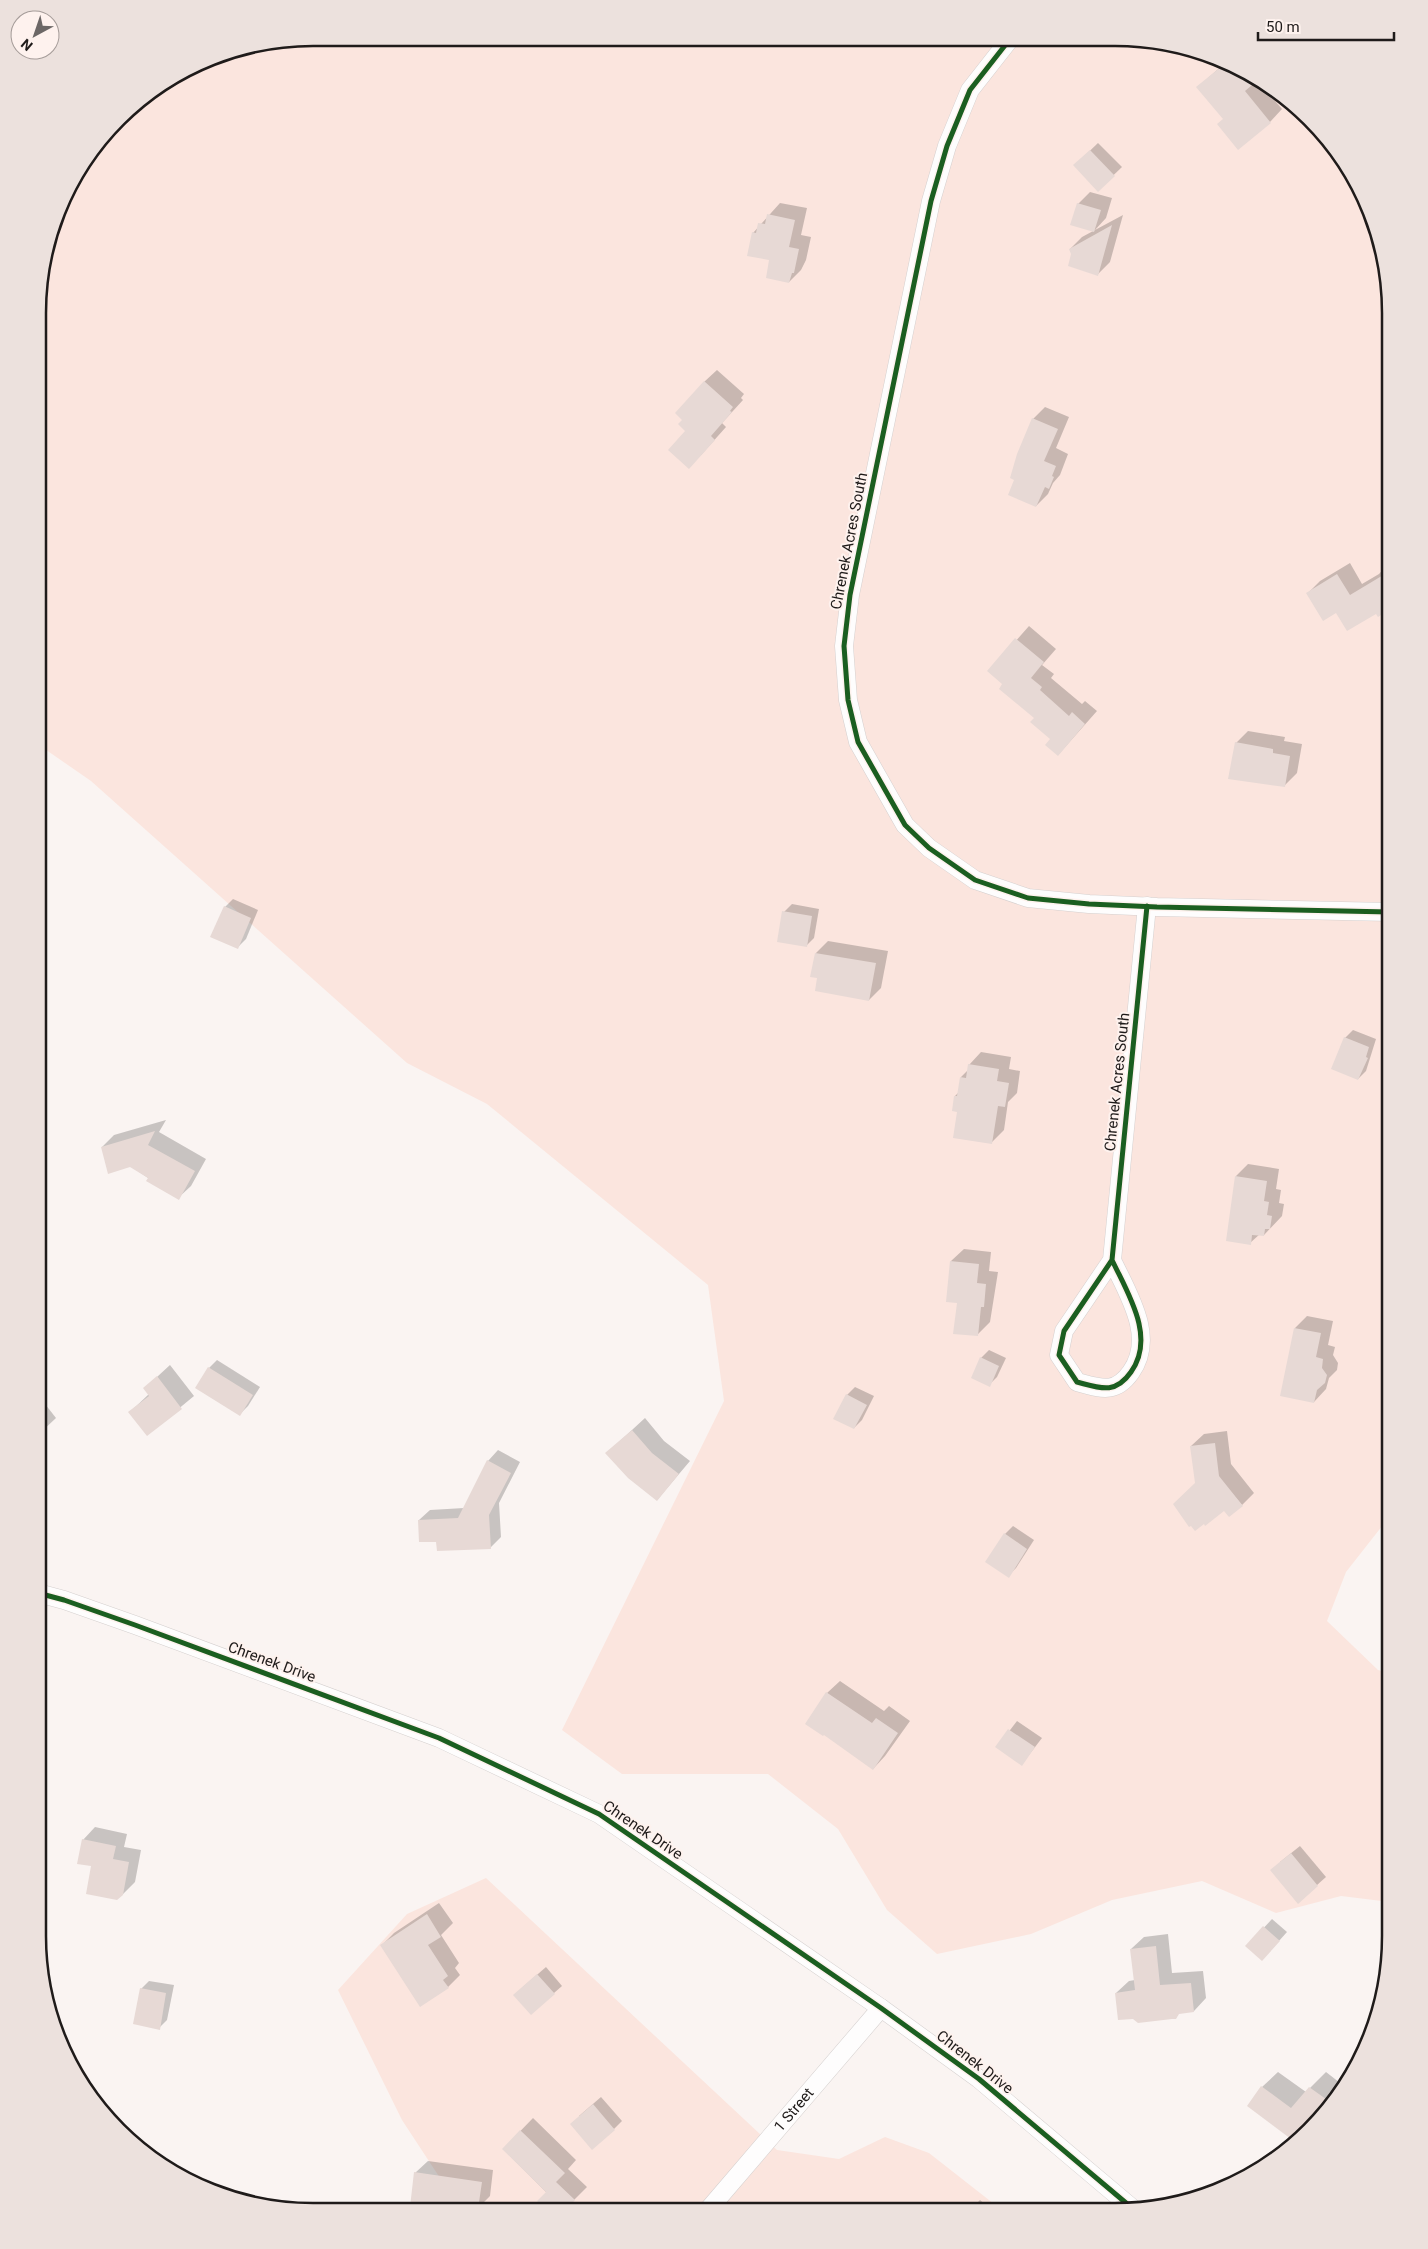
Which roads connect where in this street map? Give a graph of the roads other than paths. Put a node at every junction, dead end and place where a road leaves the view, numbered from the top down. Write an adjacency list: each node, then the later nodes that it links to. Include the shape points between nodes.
1 (1005, 46): 2 (street, Chrenek Acres South, via 970,90 947,146 931,200 850,595 844,646 848,700 858,742 905,825 929,848 975,880 1028,898)
2 (1147, 906): 3 (street, Chrenek Acres South); 4 (street, Chrenek Acres South)
3 (1382, 912)
4 (1112, 1260): 4 (street, Chrenek Acres South, via 1064,1330 1059,1355 1077,1382 1106,1390 1125,1381 1138,1363 1142,1341 1136,1310)
5 (46, 1595): 6 (street, Chrenek Drive, via 439,1738 598,1814)
6 (881, 2008): 7 (street, Chrenek Drive, via 979,2079); 8 (street, 1 Street)
7 (1125, 2202)
8 (714, 2203)

